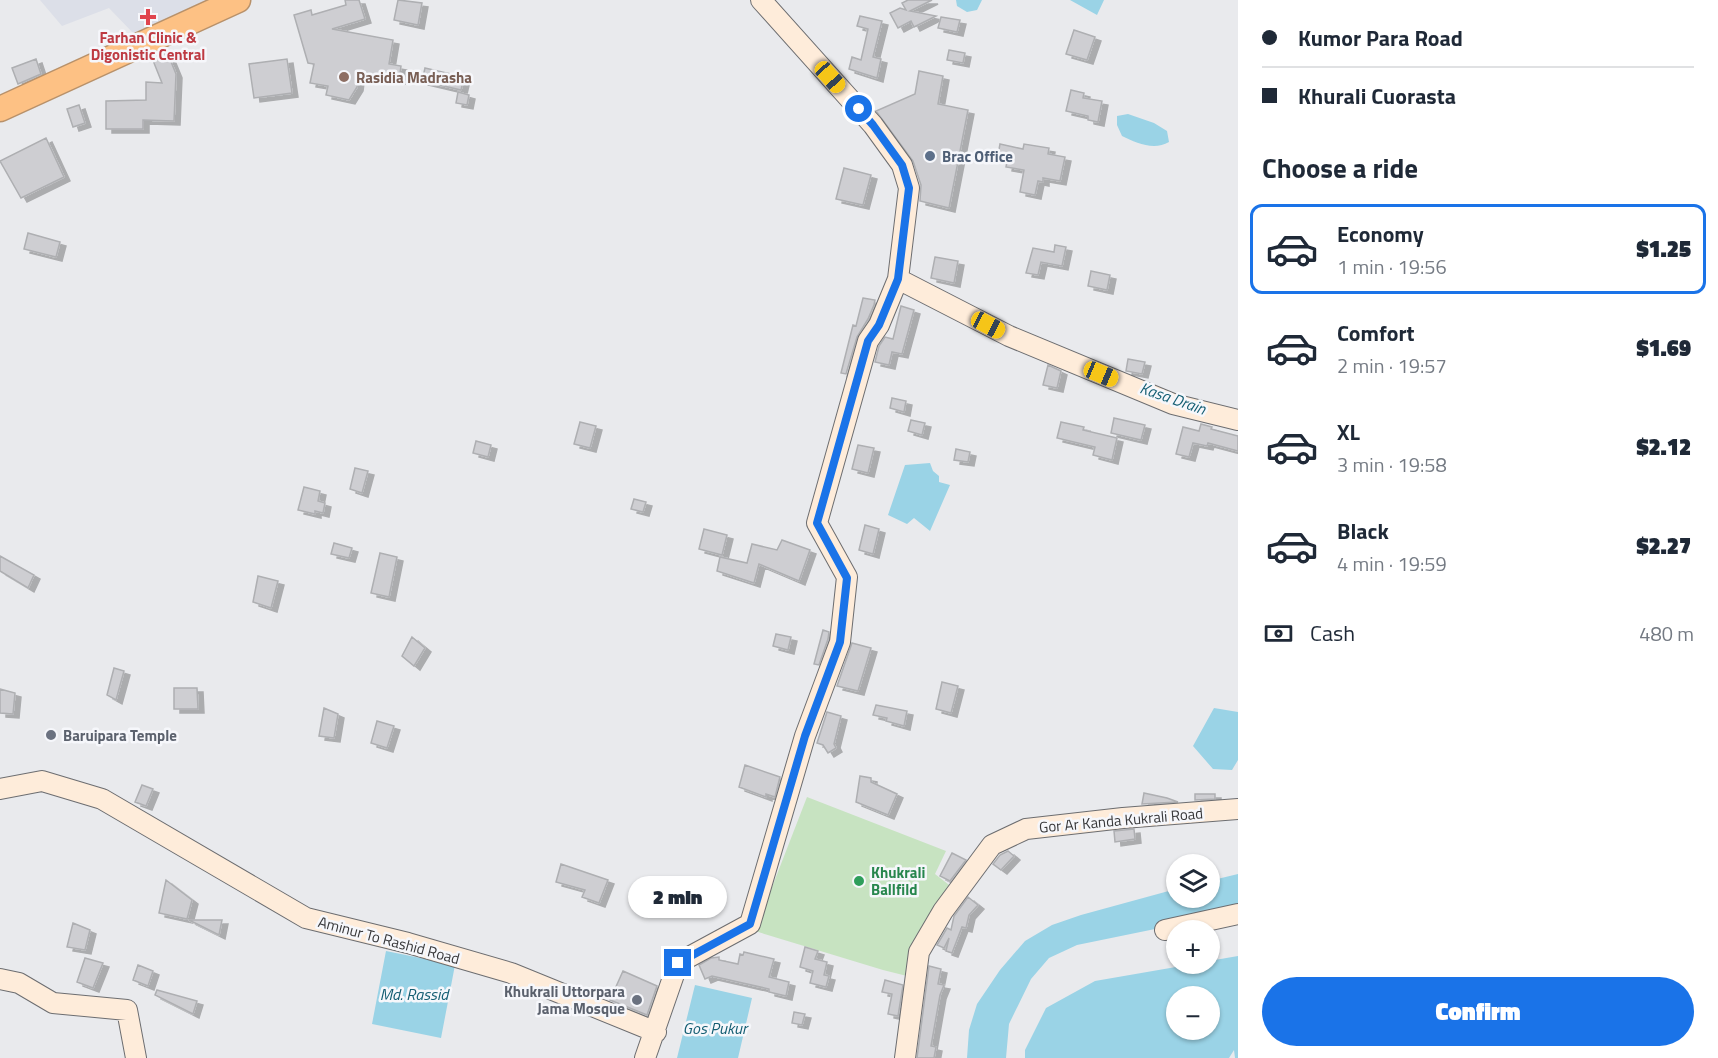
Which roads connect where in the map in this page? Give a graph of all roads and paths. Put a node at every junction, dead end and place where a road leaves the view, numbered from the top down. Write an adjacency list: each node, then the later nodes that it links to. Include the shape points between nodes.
1 (238, 0): 3 (highway)
2 (761, 0): 4 (street, via 873,125 902,165 909,188)
3 (0, 109)
4 (898, 279): 5 (street, via 1009,336 1173,404); 11 (street, via 868,341 817,523 847,578 840,642 805,736 750,924 678,963)
5 (1238, 420)
6 (0, 789): 11 (street, Aminur To Rashid Road, via 42,781 102,799 306,918 511,974)
7 (1238, 809): 14 (street, Gor Ar Kanda Kukrali Road, via 1026,829 992,845 943,911 920,952)
8 (1238, 914): 9 (street)
9 (1165, 930)
10 (0, 979): 12 (street, via 19,983 53,1003 127,1010)
11 (656, 1032): 13 (street)
12 (136, 1058)
13 (645, 1058)
14 (905, 1058)

